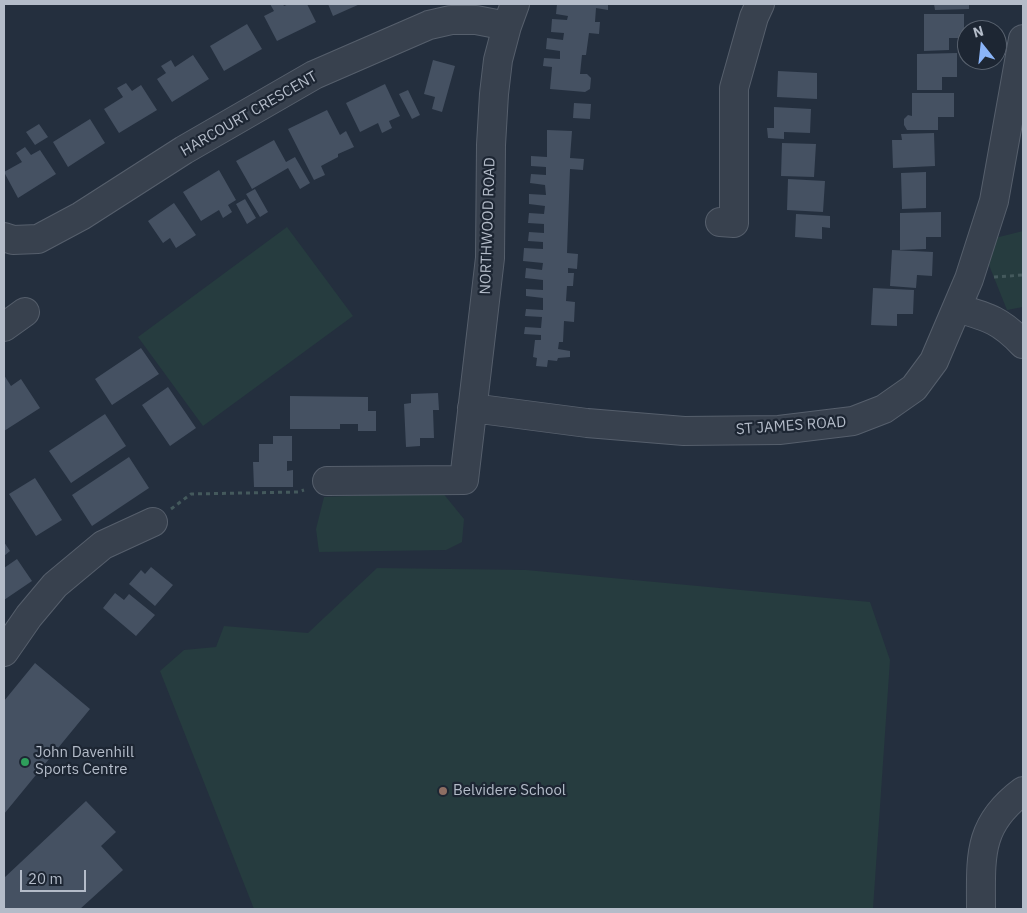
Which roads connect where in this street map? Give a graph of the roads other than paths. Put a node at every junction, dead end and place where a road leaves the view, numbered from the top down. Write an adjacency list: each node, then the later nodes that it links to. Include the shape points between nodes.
1 (760, 4): 4 (street, via 734,88)
2 (511, 15): 5 (street, HARCOURT CRESCENT, via 429,24 314,75 38,239); 8 (street, NORTHWOOD ROAD, via 498,60 494,94 490,258)
3 (1023, 39): 6 (street, ST JAMES ROAD, via 994,200)
4 (734, 223)
5 (4, 238)
6 (957, 308): 7 (street, via 990,318 1006,327); 8 (street, ST JAMES ROAD, via 934,361 914,388 884,409 853,422 779,430 684,431 587,423)
7 (1023, 344)
8 (472, 408): 9 (street, NORTHWOOD ROAD, via 464,491)
9 (343, 473)
10 (152, 522): 11 (street, via 103,544 55,585)
11 (4, 652)
12 (1023, 791): 13 (street, via 994,819 986,834)
13 (981, 909)

